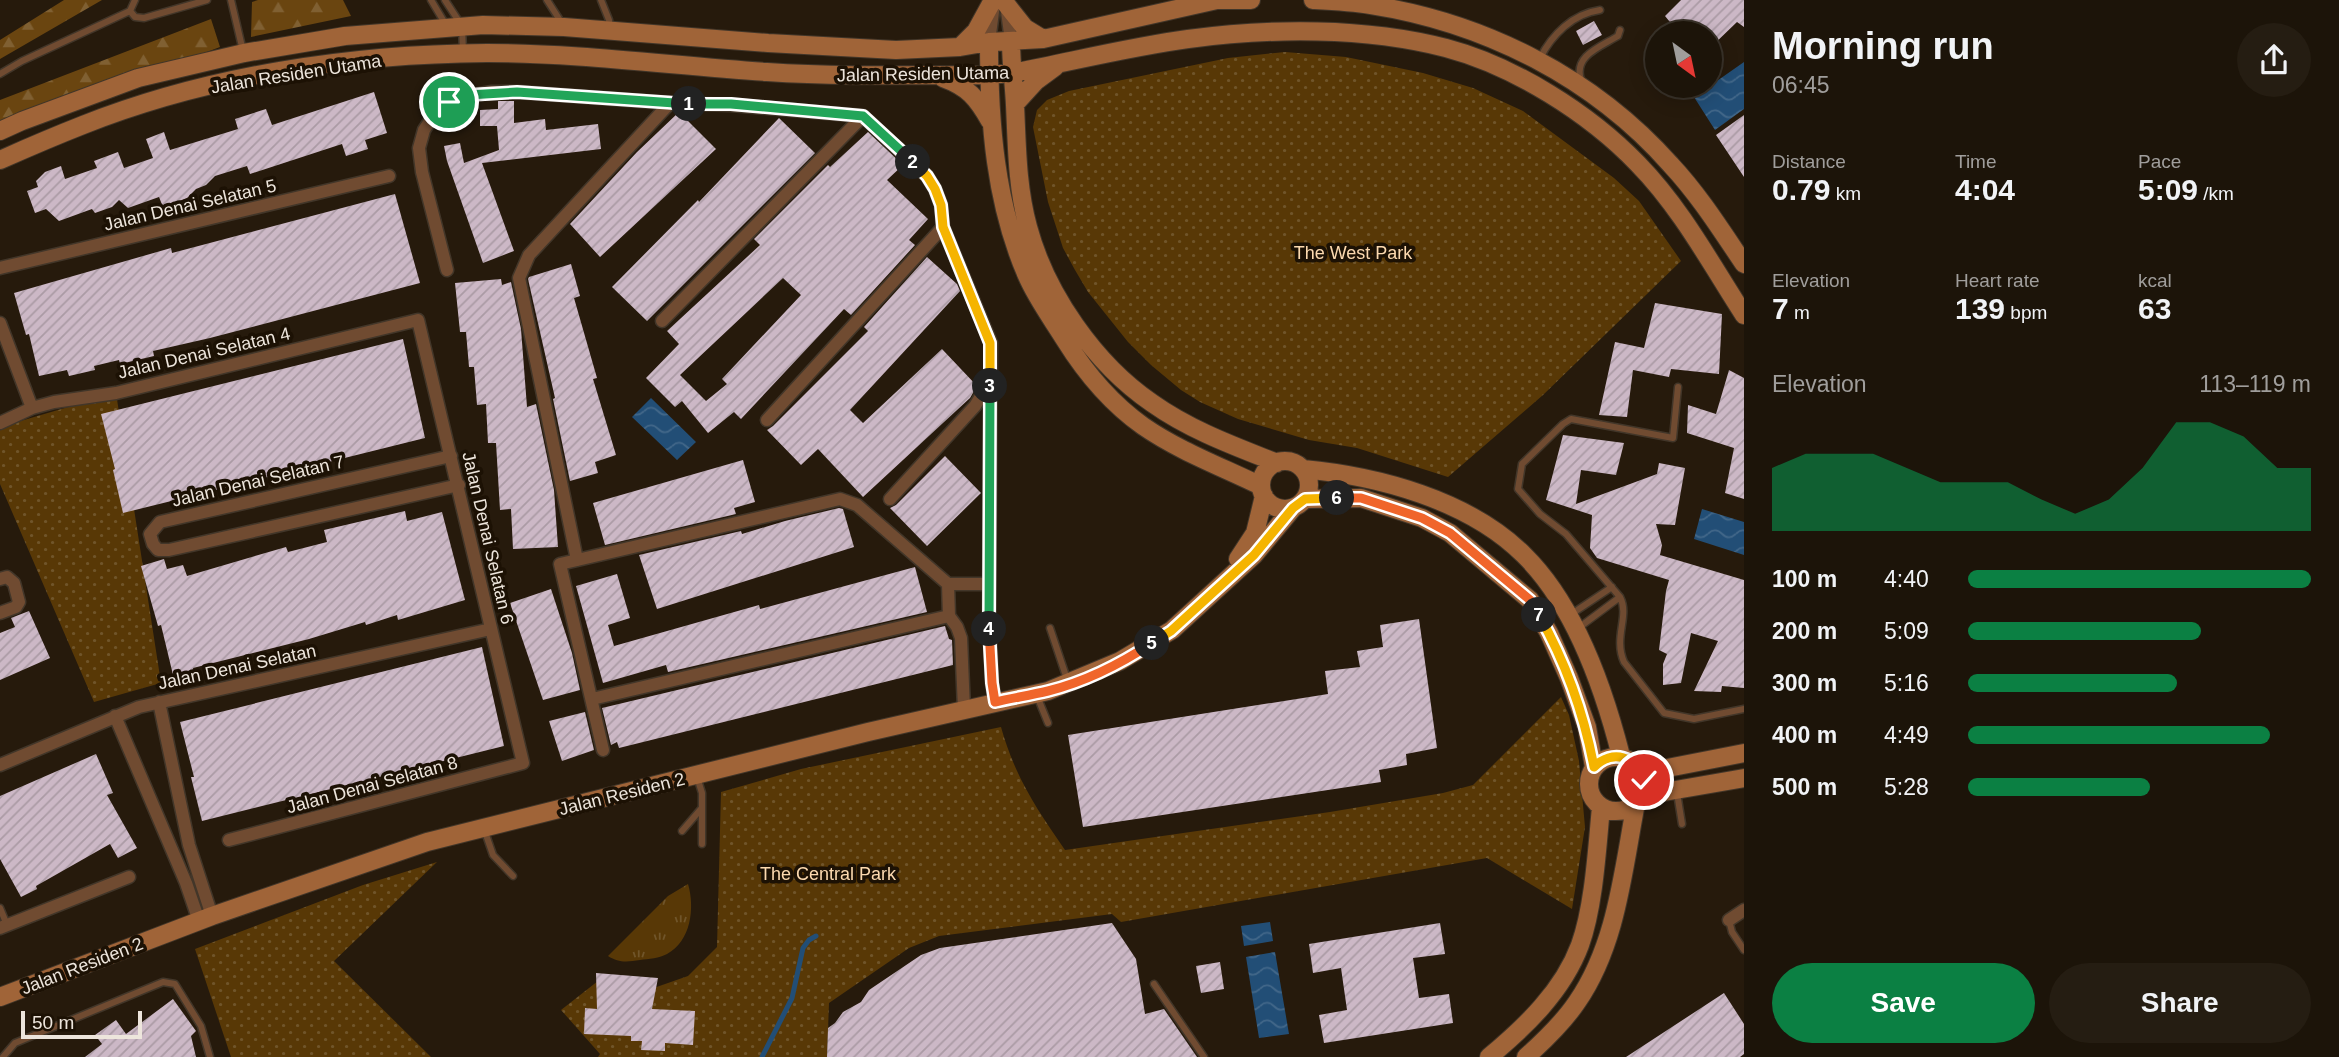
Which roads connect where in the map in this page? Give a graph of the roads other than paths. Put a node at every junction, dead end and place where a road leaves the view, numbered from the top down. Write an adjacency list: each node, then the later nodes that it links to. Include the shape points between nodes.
1 (135, 0): 12 (lane)
2 (207, 0): 12 (lane, via 144,18)
3 (231, 0): 21 (lane)
4 (431, 0): 13 (lane)
5 (446, 0): 13 (lane)
6 (547, 0): 14 (lane)
7 (601, 0): 16 (lane)
8 (1251, 0): 17 (street, Jalan Residen Utama, via 1217,0)
9 (1313, 0): 24 (street, via 1367,4 1425,16 1479,32)
10 (1000, 1): 17 (street, via 1025,28); 18 (street); 19 (street); 20 (street)
11 (1600, 10): 24 (lane, via 1558,32)
12 (130, 11): 27 (lane)
13 (455, 27): 14 (street, Jalan Residen Utama); 21 (street, Jalan Residen Utama, via 345,36); 22 (lane)
14 (564, 27): 16 (street, Jalan Residen Utama)
15 (1620, 30): 31 (lane, via 1618,36 1581,60 1578,70)
16 (610, 31): 20 (street, Jalan Residen Utama, via 870,50); 23 (street)
17 (1043, 39): 18 (street, Jalan Residen Utama)
18 (1011, 41): 19 (street, Jalan Residen Utama); 26 (street)
19 (989, 42): 20 (street, Jalan Residen Utama); 29 (street)
20 (960, 47)
21 (244, 52): 36 (street, Jalan Residen Utama, via 138,78)
22 (463, 54): 23 (street, Jalan Residen Utama); 37 (street, Jalan Residen Utama, via 310,68 198,89 84,124)
23 (604, 59): 28 (street, Jalan Residen Utama, via 810,75)
24 (1539, 60): 30 (street); 31 (street)
25 (1061, 63): 26 (street, Jalan Residen Utama); 30 (street, Jalan Residen Utama, via 1185,39 1310,32 1376,36 1447,48); 33 (street)
26 (1012, 73): 29 (street, Jalan Residen Utama); 33 (street)
27 (0, 74)
28 (936, 75): 29 (street, Jalan Residen Utama); 35 (street, via 970,92)
29 (989, 75): 35 (street)
30 (1529, 82): 43 (street, Jalan Residen Utama, via 1559,99 1639,164 1690,228)
31 (1584, 88): 40 (street, via 1628,121 1672,165)
32 (670, 103): 34 (street); 42 (street, via 517,92 468,95 442,106 424,130 419,156); 59 (street, via 529,256 519,278)
33 (1015, 104): 53 (street, via 1016,156 1027,224 1049,278 1086,339 1153,404 1212,438)
34 (863, 116): 39 (street, via 927,176 941,205); 45 (street)
35 (993, 128): 56 (street, via 999,186 1015,247 1046,312 1076,359 1142,425)
36 (0, 131)
37 (0, 160)
38 (388, 176): 41 (street, Jalan Denai Selatan 5)
39 (943, 227): 47 (street, via 990,343); 50 (street)
40 (1744, 264)
41 (0, 268)
42 (447, 270)
43 (1744, 316)
44 (418, 320): 49 (street, Jalan Denai Selatan 4, via 116,393); 52 (street, Jalan Denai Selatan 6)
45 (662, 321)
46 (0, 323): 49 (street)
47 (990, 381): 57 (street, via 975,406); 63 (street)
48 (1678, 387): 64 (lane, via 1673,438 1571,419 1522,464 1518,489)
49 (32, 408): 51 (street, Jalan Denai Selatan 4)
50 (767, 420)
51 (0, 423)
52 (451, 456): 55 (street, Jalan Denai Selatan 6); 55 (street, Jalan Denai Selatan 7, via 160,522 150,534 159,550 169,551)
53 (1277, 463): 54 (street, via 1286,461); 56 (street, via 1265,472)
54 (1303, 469): 58 (street, via 1309,484); 68 (street, via 1384,482 1466,515 1525,556)
55 (458, 485): 70 (street, Jalan Denai Selatan 6)
56 (1262, 491): 58 (street, via 1276,507); 60 (street, Jalan Residen 2, via 1255,533)
57 (890, 499)
58 (1299, 503): 60 (street, Jalan Residen 2); 85 (street, via 1361,498 1422,518 1450,533 1530,600 1569,678 1587,727)
59 (577, 560): 62 (street, via 840,499 857,505); 73 (street, via 560,564)
60 (1229, 578): 71 (street, Jalan Residen 2, via 1171,631)
61 (0, 579): 66 (street, via 8,577 14,583 19,602)
62 (948, 584): 63 (street); 67 (street)
63 (989, 584): 75 (street)
64 (1612, 587): 65 (lane); 68 (lane)
65 (1620, 597): 68 (lane); 77 (lane, via 1624,609 1620,653 1664,713 1695,719)
66 (0, 613)
67 (949, 617): 73 (street); 76 (street, via 961,638)
68 (1572, 623): 82 (street, via 1600,688)
69 (1050, 628): 71 (lane)
70 (491, 629): 74 (street, Jalan Denai Selatan); 83 (street, Jalan Denai Selatan 6)
71 (1069, 684): 72 (street, Jalan Residen 2)
72 (1035, 693): 75 (street, Jalan Residen 2); 79 (lane)
73 (592, 699): 80 (street)
74 (159, 702): 78 (street, Jalan Denai Selatan); 102 (street)
75 (995, 702): 76 (street, Jalan Residen 2)
76 (964, 709): 87 (street, Jalan Residen 2)
77 (1744, 709)
78 (116, 716): 84 (street, Jalan Denai Selatan); 102 (street)
79 (1048, 723)
80 (603, 750)
81 (1744, 753): 86 (street)
82 (1621, 756): 85 (street, via 1606,758); 86 (street)
83 (523, 763): 96 (street, Jalan Denai Selatan 8)
84 (0, 765)
85 (1594, 767): 91 (street, via 1590,793)
86 (1642, 773): 90 (street)
87 (697, 775): 92 (lane); 94 (street, Jalan Residen 2)
88 (1744, 778): 89 (street)
89 (1676, 791): 90 (street); 93 (lane)
90 (1638, 800): 91 (street, via 1619,811); 112 (street, via 1611,932 1600,960 1578,1001)
91 (1601, 807): 111 (street, via 1580,945 1556,990)
92 (702, 808): 95 (lane); 97 (lane)
93 (1682, 824)
94 (484, 829): 98 (lane, via 493,855); 102 (street, Jalan Residen 2, via 427,842)
95 (682, 831)
96 (229, 840)
97 (702, 844)
98 (513, 876)
99 (129, 877): 104 (street)
100 (0, 908): 104 (lane)
101 (1744, 910): 103 (street)
102 (205, 919): 107 (street, Jalan Residen 2)
103 (1729, 920): 105 (lane)
104 (4, 927)
105 (1744, 950)
106 (1154, 984): 110 (lane)
107 (0, 997)
108 (3, 1057): 109 (lane, via 15,1043 163,982 175,984 195,1015)
109 (210, 1057)
110 (1203, 1057)
111 (1489, 1057)
112 (1527, 1057)

